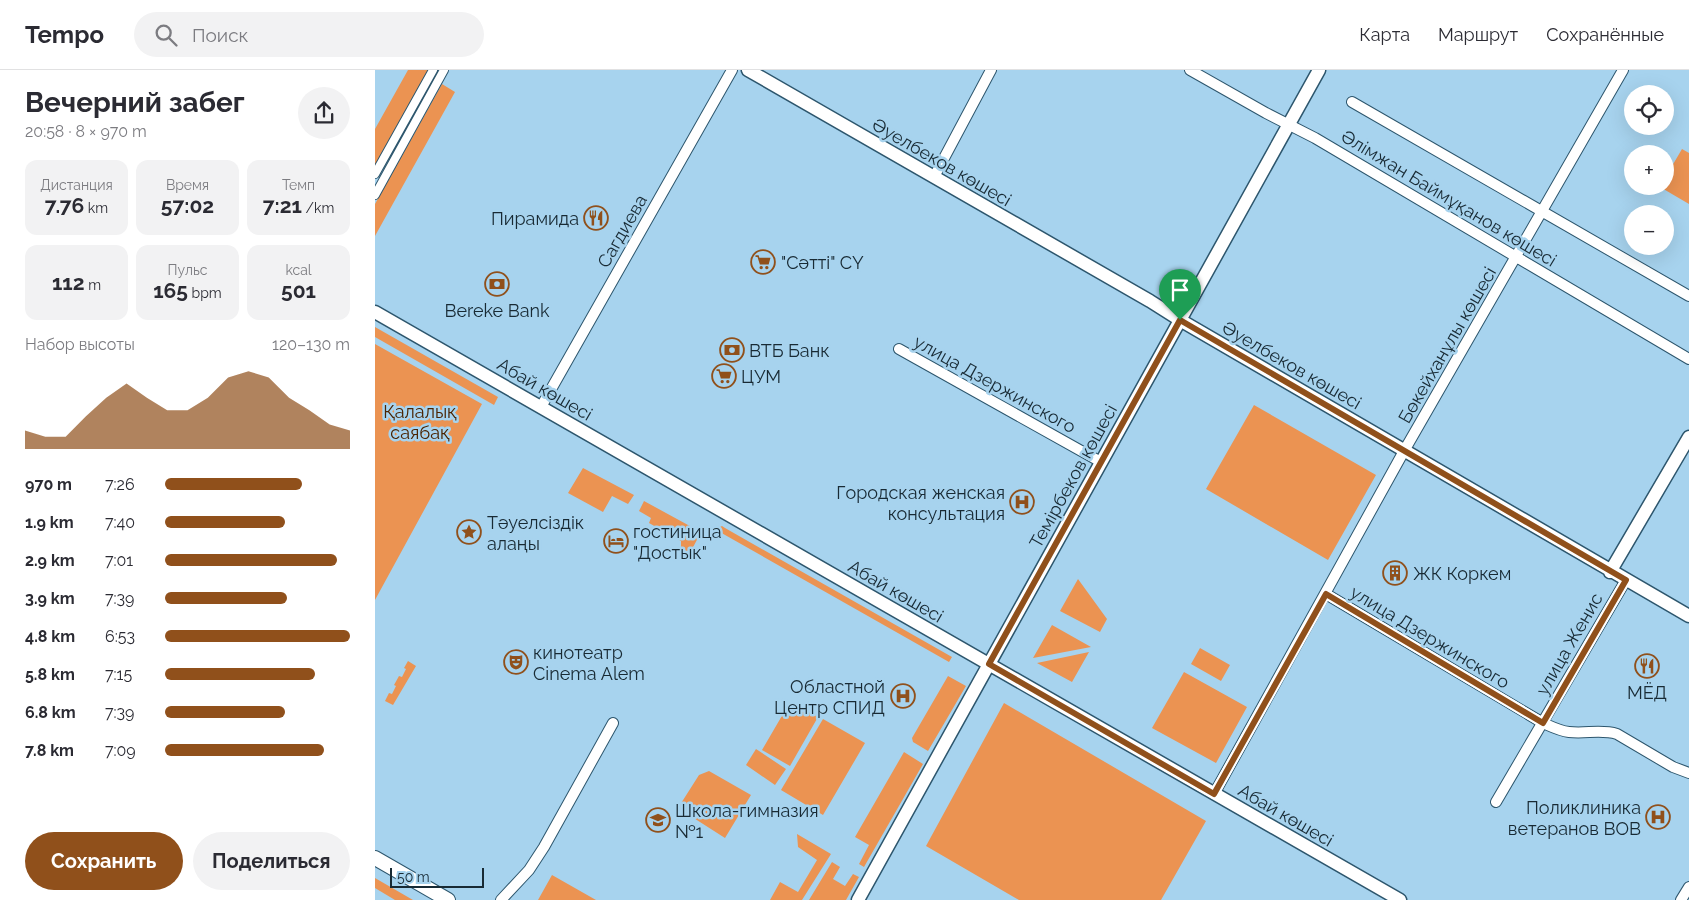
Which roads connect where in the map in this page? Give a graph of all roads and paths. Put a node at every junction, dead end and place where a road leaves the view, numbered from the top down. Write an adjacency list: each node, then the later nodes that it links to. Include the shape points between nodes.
1 (433, 70): 11 (street)
2 (443, 70): 12 (street)
3 (732, 70): 25 (street, Сагдиева)
4 (748, 70): 16 (street, Әуелбеков көшесі)
5 (991, 70): 16 (street)
6 (1189, 70): 10 (street, Әлімжан Баймұқанов көшесі)
7 (1319, 70): 10 (street, Темірбеков көшесі)
8 (1623, 70): 18 (street, Бөкейханұлы көшесі)
9 (1351, 102): 18 (street, Әлімжан Баймұқанов көшесі)
10 (1288, 125): 19 (street, Әлімжан Баймұқанов көшесі); 22 (street, Темірбеков көшесі)
11 (396, 136): 12 (street); 13 (street)
12 (405, 141): 14 (street)
13 (383, 159): 14 (street); 15 (street)
14 (392, 163): 17 (street)
15 (375, 174)
16 (934, 177): 22 (street, Әуелбеков көшесі)
17 (375, 195)
18 (1542, 212): 19 (street, Бөкейханұлы көшесі); 20 (street, Әлімжан Баймұқанов көшесі)
19 (1517, 257): 24 (street, Әлімжан Баймұқанов көшесі); 27 (street, Бөкейханұлы көшесі)
20 (1689, 296)
21 (375, 312): 25 (street, Абай көшесі)
22 (1180, 320): 27 (street, Әуелбеков көшесі); 28 (street, Темірбеков көшесі)
23 (899, 349): 28 (street, улица Дзержинского)
24 (1689, 359)
25 (541, 407): 33 (street, Абай көшесі)
26 (1689, 437): 29 (street, улица Женис)
27 (1404, 451): 29 (street, Әуелбеков көшесі); 31 (street, Бөкейханұлы көшесі)
28 (1101, 462): 33 (street, Темірбеков көшесі)
29 (1610, 572): 30 (street, Әуелбеков көшесі)
30 (1626, 580): 32 (street, Әуелбеков көшесі); 35 (street, улица Женис)
31 (1326, 594): 35 (street, улица Дзержинского); 37 (street, Бөкейханұлы көшесі)
32 (1689, 616)
33 (989, 664): 37 (street, Абай көшесі); 43 (street, Темірбеков көшесі)
34 (613, 723): 42 (street, via 544,848)
35 (1543, 723): 36 (street, улица Дзержинского, via 1559,731 1617,734); 38 (street, улица Женис)
36 (1689, 773)
37 (1214, 794): 44 (street, Абай көшесі)
38 (1496, 802)
39 (375, 858): 41 (main road)
40 (1689, 887): 45 (street)
41 (449, 900)
42 (501, 900)
43 (858, 900)
44 (1400, 900)
45 (1681, 900)

